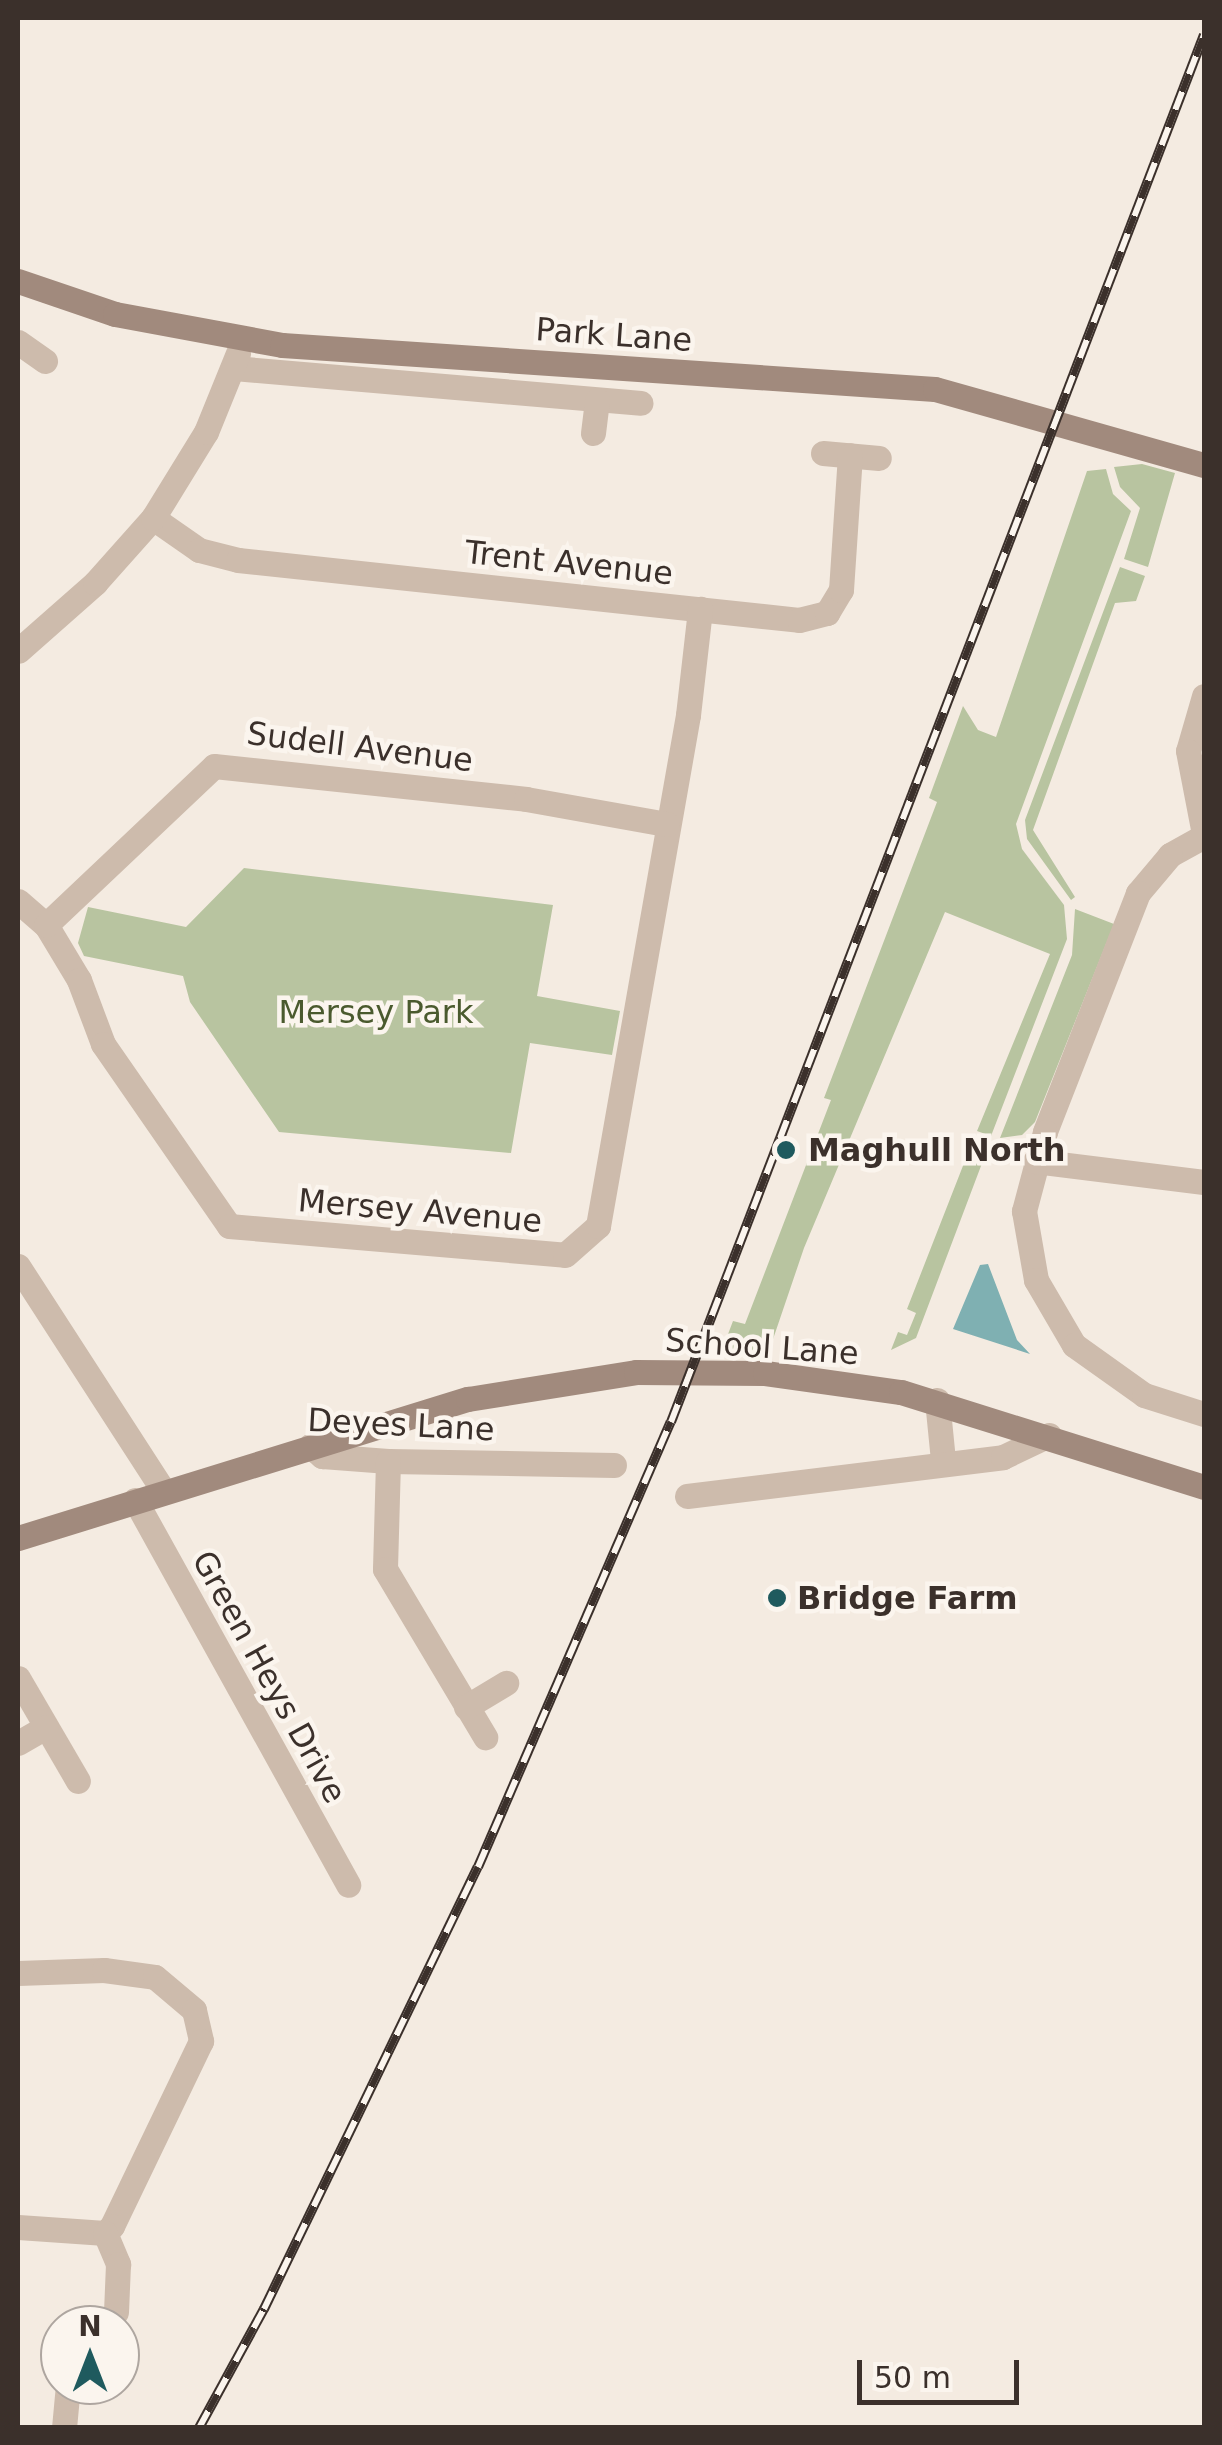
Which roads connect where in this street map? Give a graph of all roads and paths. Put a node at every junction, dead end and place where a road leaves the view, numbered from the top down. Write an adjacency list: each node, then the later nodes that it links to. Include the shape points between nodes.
1 (18, 280): 2 (street, Park Lane, via 115,314)
2 (240, 338): 5 (street); 12 (street, Park Lane, via 907,386 1015,408)
3 (19, 346): 4 (street)
4 (45, 360)
5 (234, 368): 6 (street, Park Lane); 13 (street, via 206,432)
6 (597, 400): 7 (street, Park Lane); 8 (street, Park Lane)
7 (640, 403)
8 (594, 434)
9 (823, 454): 10 (street)
10 (850, 455): 11 (street); 14 (street, Trent Avenue, via 841,590 827,613 799,620)
11 (879, 458)
12 (1204, 464)
13 (153, 518): 14 (street, Trent Avenue, via 199,550 238,560); 15 (street, via 95,584)
14 (700, 608): 17 (street, Mersey Avenue)
15 (18, 651)
16 (1204, 696): 18 (street, via 1188,750)
17 (668, 824): 20 (street, Sudell Avenue, via 526,800 214,766); 20 (street, Mersey Avenue, via 598,1226 565,1256 229,1226 103,1044 79,980)
18 (1204, 835): 21 (street, via 1170,855 1138,893)
19 (18, 901): 20 (street, Mersey Avenue)
20 (46, 926)
21 (1036, 1161): 22 (street); 25 (street, via 1026,1188 1029,1256 1047,1303 1074,1345 1144,1394)
22 (1204, 1182)
23 (18, 1266): 32 (street)
24 (937, 1400): 26 (street, School Lane); 27 (street, School Lane, via 765,1373 636,1372 468,1399); 28 (street)
25 (1204, 1414)
26 (1049, 1435): 28 (street, via 1003,1457); 31 (street, School Lane)
27 (310, 1446): 29 (street, Deyes Lane, via 322,1456); 32 (street, Deyes Lane)
28 (943, 1460): 33 (street)
29 (388, 1461): 30 (street, Deyes Lane); 38 (street, via 385,1569)
30 (614, 1465)
31 (1204, 1487)
32 (164, 1490): 34 (street, Deyes Lane)
33 (687, 1496)
34 (135, 1500): 35 (street, Deyes Lane); 43 (street, Green Heys Drive)
35 (18, 1538)
36 (18, 1678): 39 (street)
37 (506, 1683): 38 (street)
38 (466, 1707): 40 (street)
39 (46, 1727): 41 (street); 42 (street)
40 (485, 1737)
41 (18, 1743)
42 (78, 1781)
43 (348, 1885)
44 (18, 1973): 46 (street, via 135,1971 175,1988 198,2017 198,2058)
45 (18, 2228): 46 (street)
46 (105, 2232): 47 (street, via 118,2264)
47 (116, 2305)

